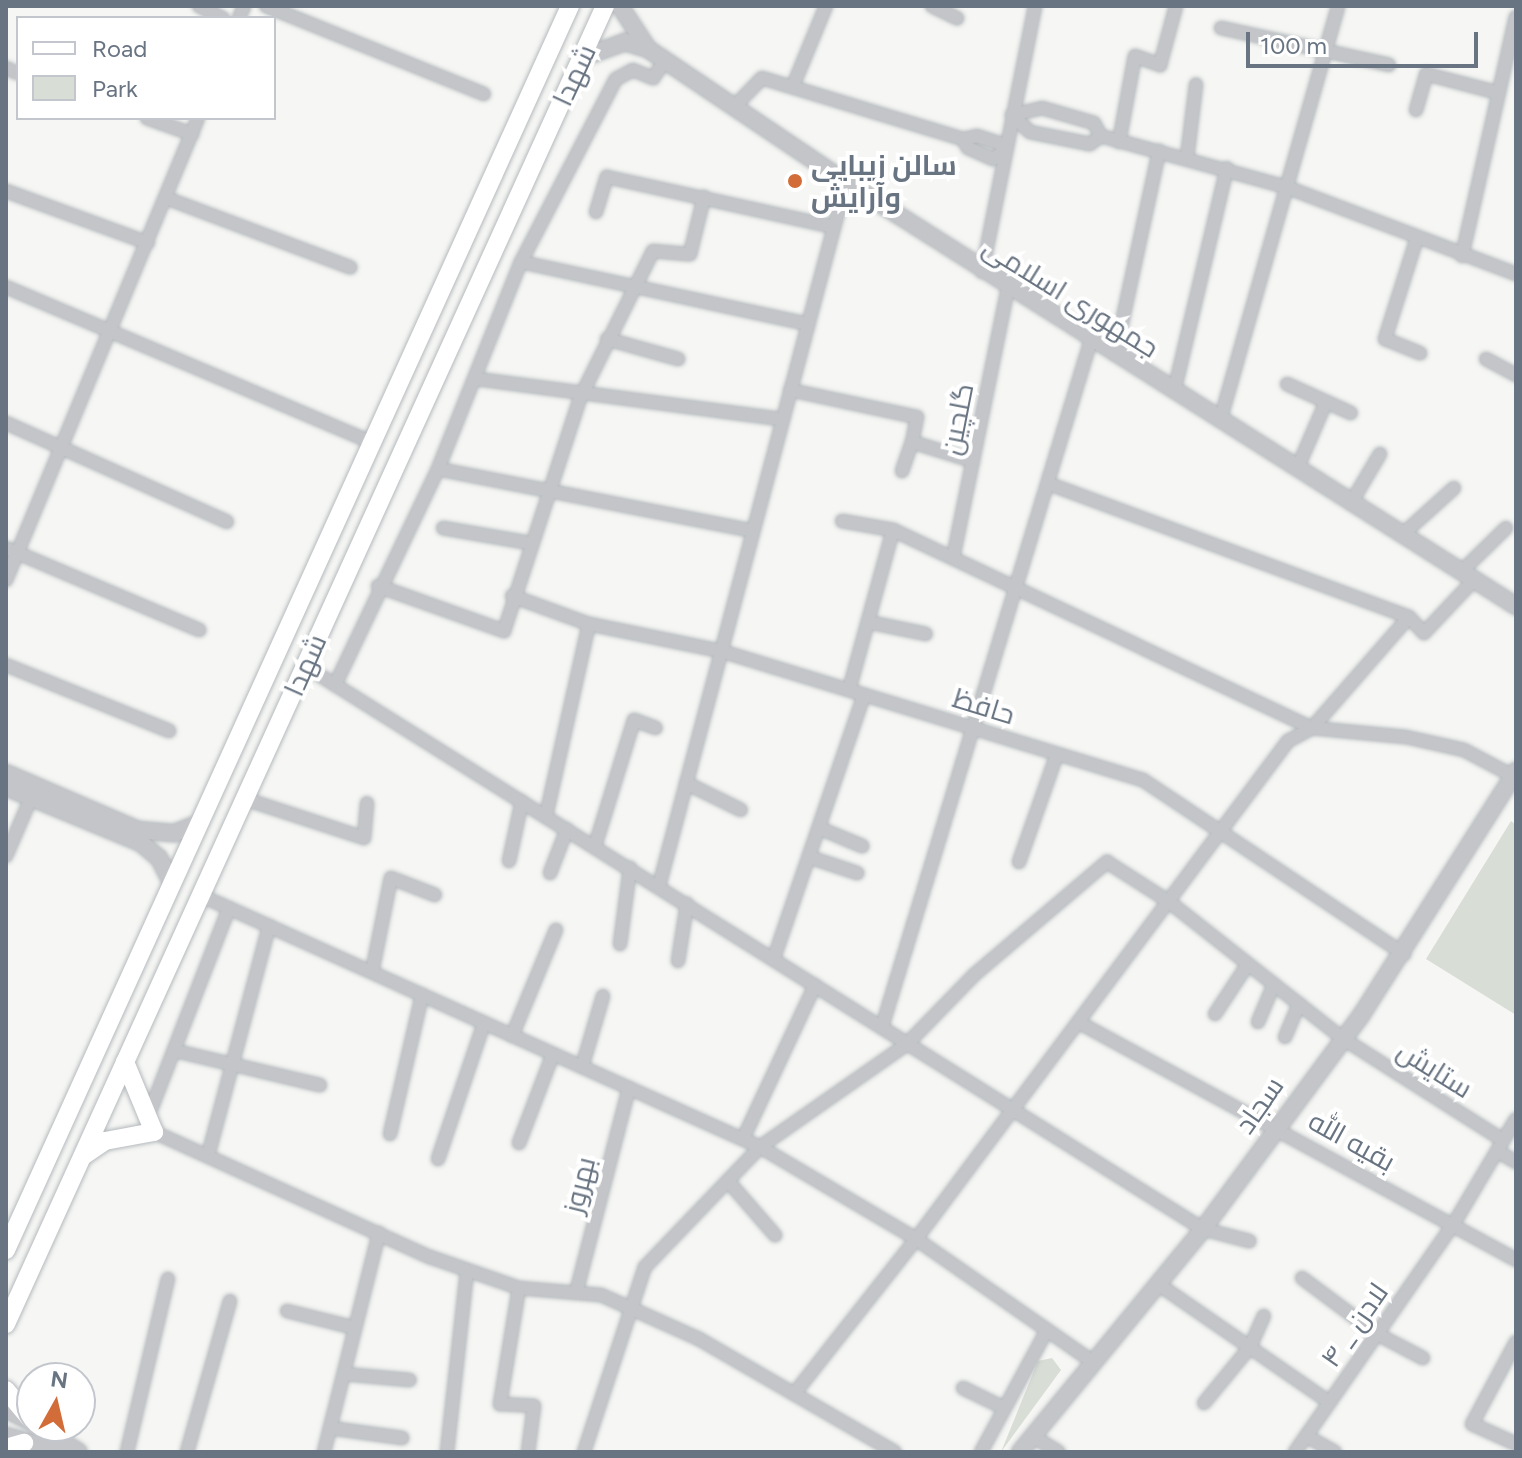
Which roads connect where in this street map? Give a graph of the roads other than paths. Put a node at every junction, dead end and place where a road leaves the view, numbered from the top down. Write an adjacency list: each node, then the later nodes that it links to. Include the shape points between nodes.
1 (199, 6): 11 (street)
2 (266, 6): 23 (street)
3 (570, 6): 59 (main road, شهدا)
4 (605, 6): 17 (main road, شهدا)
5 (620, 6): 15 (street, جمهوری اسلامی)
6 (826, 6): 21 (street)
7 (932, 6): 13 (street)
8 (1035, 6): 26 (street)
9 (1176, 6): 31 (street, via 1160,65 1135,56)
10 (1338, 6): 16 (street)
11 (219, 16)
12 (1516, 17): 22 (street)
13 (957, 18)
14 (1221, 28): 16 (street)
15 (648, 49): 17 (street, via 625,42); 18 (street, جمهوری اسلامی)
16 (1325, 50): 19 (street); 37 (street)
17 (581, 58): 62 (main road, شهدا)
18 (665, 61): 24 (street, جمهوری اسلامی); 46 (street, via 653,78 633,70 616,79)
19 (1389, 65)
20 (1196, 85): 34 (street)
21 (793, 86): 24 (street, via 762,78); 32 (street, via 963,139 977,136)
22 (1499, 93): 25 (street, via 1426,74); 45 (street)
23 (484, 94)
24 (734, 107): 36 (street, جمهوری اسلامی)
25 (1416, 110)
26 (1012, 115): 30 (street, via 1030,132 1090,144); 30 (street, via 1042,108 1094,123); 32 (street)
27 (153, 120): 29 (street)
28 (197, 120): 29 (street)
29 (192, 134): 40 (street)
30 (1101, 136): 31 (street)
31 (1119, 142): 33 (street)
32 (1005, 151): 48 (street)
33 (1159, 151): 34 (street); 58 (street)
34 (1187, 158): 35 (street)
35 (1227, 168): 37 (street); 67 (street)
36 (846, 182): 42 (street); 48 (street, جمهوری اسلامی)
37 (1286, 187): 43 (street); 72 (street)
38 (6, 191): 44 (street)
39 (704, 197): 41 (street, via 607,177); 42 (street); 50 (street, via 690,254 653,251)
40 (166, 198): 44 (street); 47 (street)
41 (596, 212)
42 (834, 227): 53 (street)
43 (1416, 241): 45 (street); 57 (street, via 1385,339)
44 (148, 243): 54 (street)
45 (1462, 256): 49 (street)
46 (521, 262): 50 (street); 64 (street)
47 (350, 267)
48 (982, 272): 52 (street, جمهوری اسلامی)
49 (1516, 274)
50 (633, 285): 53 (street); 55 (street)
51 (6, 287): 54 (street)
52 (1008, 288): 56 (street, جمهوری اسلامی); 78 (street, گلچین)
53 (808, 324): 66 (street)
54 (111, 332): 75 (street); 76 (street)
55 (607, 339): 60 (street); 68 (street)
56 (1091, 340): 58 (street, جمهوری اسلامی); 82 (street)
57 (1420, 353)
58 (1115, 355): 67 (street, جمهوری اسلامی)
59 (413, 356): 62 (main road); 75 (main road, شهدا)
60 (678, 359)
61 (1486, 359): 63 (street)
62 (440, 367): 109 (main road, شهدا)
63 (1516, 375)
64 (477, 379): 68 (street); 79 (street)
65 (1287, 384): 69 (street)
66 (790, 390): 71 (street); 74 (street, via 917,417)
67 (1174, 392): 72 (street, جمهوری اسلامی)
68 (581, 396): 71 (street); 84 (street)
69 (1326, 402): 70 (street); 80 (street)
70 (1351, 413)
71 (782, 419): 91 (street)
72 (1220, 421): 80 (street, جمهوری اسلامی)
73 (6, 423): 76 (street)
74 (912, 442): 78 (street); 81 (street)
75 (373, 443): 128 (main road, شهدا)
76 (62, 448): 87 (street); 94 (street)
77 (1380, 454): 85 (street)
78 (973, 461): 95 (street, گلچین)
79 (438, 469): 84 (street); 98 (street)
80 (1297, 469): 85 (street, جمهوری اسلامی)
81 (902, 471)
82 (1050, 484): 99 (street); 102 (street)
83 (1454, 488): 92 (street)
84 (548, 491): 91 (street); 93 (street)
85 (1351, 503): 92 (street, جمهوری اسلامی)
86 (842, 521): 90 (street)
87 (227, 522)
88 (443, 528): 93 (street)
89 (1506, 528): 96 (street)
90 (893, 530): 95 (street); 103 (street)
91 (753, 531): 107 (street)
92 (1402, 535): 96 (street, جمهوری اسلامی)
93 (530, 543): 100 (street)
94 (12, 550): 97 (street); 105 (street)
95 (953, 558): 99 (street)
96 (1468, 576): 101 (street, جمهوری اسلامی); 102 (street, via 1424,633)
97 (6, 580)
98 (378, 586): 100 (street, via 504,631); 110 (street)
99 (1019, 590): 114 (street); 115 (street)
100 (512, 596): 104 (street, حافظ)
101 (1516, 606)
102 (1409, 617): 114 (street)
103 (868, 622): 106 (street); 111 (street)
104 (589, 624): 107 (street, حافظ); 127 (street)
105 (199, 630)
106 (926, 634)
107 (721, 651): 111 (street, حافظ); 119 (street)
108 (6, 665): 116 (street)
109 (305, 666): 110 (street); 123 (main road, شهدا)
110 (335, 685): 124 (street)
111 (849, 690): 112 (street, حافظ)
112 (864, 695): 115 (street, حافظ); 129 (street)
113 (656, 728): 132 (street, via 634,720)
114 (1312, 728): 120 (street, via 1464,750); 130 (street, via 1288,741)
115 (978, 730): 117 (street, حافظ); 165 (street)
116 (169, 731)
117 (1057, 754): 130 (street, حافظ, via 1143,780); 137 (street)
118 (6, 773): 122 (street)
119 (686, 783): 126 (street); 142 (street)
120 (1512, 784): 151 (street, سجاد)
121 (6, 787): 122 (street)
122 (42, 798): 128 (street, via 138,830 175,833); 134 (street); 141 (street, via 141,843 159,858)
123 (245, 799): 125 (street, via 364,838); 144 (main road, شهدا)
124 (522, 801): 127 (street); 136 (street)
125 (367, 803)
126 (741, 810)
127 (546, 816): 131 (street)
128 (197, 824): 141 (main road, شهدا)
129 (819, 828): 133 (street); 135 (street)
130 (1223, 828): 145 (street); 151 (street, حافظ)
131 (567, 829): 132 (street); 139 (street)
132 (595, 846): 138 (street)
133 (862, 846)
134 (6, 856)
135 (809, 857): 140 (street); 152 (street)
136 (509, 861)
137 (1019, 862)
138 (630, 868): 142 (street); 150 (street)
139 (550, 873)
140 (857, 873)
141 (171, 882): 197 (main road, شهدا)
142 (659, 886): 146 (street)
143 (435, 895): 155 (street, via 391,878)
144 (202, 896): 147 (street); 172 (main road, شهدا)
145 (1168, 901): 154 (street, ستایش); 162 (street); 169 (street, ستایش, via 1107,862 974,975)
146 (687, 904): 152 (street); 153 (street)
147 (229, 908): 148 (street); 170 (street)
148 (269, 926): 155 (street); 173 (street)
149 (556, 930): 166 (street)
150 (620, 944)
151 (1404, 954): 168 (street, سجاد)
152 (774, 958): 157 (street)
153 (678, 961)
154 (1248, 964): 156 (street, ستایش); 161 (street)
155 (372, 972): 158 (street)
156 (1274, 984): 160 (street, ستایش); 163 (street)
157 (815, 985): 165 (street); 182 (street)
158 (422, 995): 164 (street); 181 (street)
159 (603, 996): 174 (street)
160 (1299, 1004): 167 (street); 168 (street, ستایش)
161 (1215, 1014)
162 (1078, 1022): 177 (street); 180 (street, بقیه الله)
163 (1258, 1022)
164 (484, 1023): 166 (street); 188 (street)
165 (882, 1027): 169 (street)
166 (512, 1036): 171 (street)
167 (1285, 1037)
168 (1342, 1038): 180 (street, سجاد); 184 (street, ستایش)
169 (907, 1044): 177 (street); 185 (street)
170 (176, 1051): 173 (street); 179 (street)
171 (553, 1054): 174 (street); 183 (street)
172 (125, 1062): 179 (main road); 187 (main road, شهدا)
173 (232, 1066): 175 (street); 186 (street)
174 (582, 1067): 176 (street)
175 (320, 1085)
176 (629, 1088): 182 (street); 204 (street, بهروز)
177 (1011, 1110): 192 (street); 195 (street)
178 (1516, 1119): 184 (street, لادن _ ۴)
179 (151, 1124): 186 (street); 187 (main road, via 105,1141)
180 (1275, 1125): 191 (street, بقیه الله); 192 (street, سجاد)
181 (390, 1134)
182 (743, 1139): 185 (street)
183 (519, 1143)
184 (1500, 1146): 189 (street, ستایش); 191 (street, لادن _ ۴)
185 (760, 1147): 190 (street); 195 (street)
186 (209, 1152): 193 (street)
187 (83, 1156): 209 (main road, شهدا)
188 (438, 1159)
189 (1516, 1162)
190 (728, 1181): 194 (street); 206 (street, via 645,1267)
191 (1453, 1225): 198 (street, بقیه الله); 212 (street, لادن _ ۴)
192 (1203, 1229): 196 (street); 202 (street, سجاد)
193 (379, 1233): 199 (street); 210 (street)
194 (775, 1235)
195 (916, 1239): 211 (street); 220 (street)
196 (1249, 1241)
197 (6, 1250)
198 (1516, 1260)
199 (467, 1270): 203 (street); 235 (street)
200 (1302, 1278): 212 (street)
201 (168, 1279): 232 (street)
202 (1158, 1284): 214 (street); 216 (street, سجاد)
203 (519, 1288): 204 (street); 236 (street, via 500,1404 534,1406)
204 (576, 1293): 206 (street)
205 (230, 1301): 233 (street)
206 (632, 1309): 220 (street); 237 (street)
207 (287, 1311): 210 (street)
208 (1264, 1316): 214 (street)
209 (6, 1324)
210 (355, 1328): 217 (street)
211 (1047, 1330): 216 (street); 223 (street)
212 (1377, 1334): 215 (street); 221 (street, لادن _ ۴)
213 (1516, 1342): 229 (street, via 1472,1424)
214 (1250, 1347): 221 (street); 222 (street)
215 (1423, 1358)
216 (1093, 1362): 226 (street, سجاد)
217 (344, 1374): 218 (street); 224 (street)
218 (410, 1380)
219 (963, 1388): 223 (street)
220 (794, 1394): 238 (street)
221 (1329, 1402): 227 (street, لادن _ ۴)
222 (1204, 1403)
223 (1004, 1408): 239 (street)
224 (330, 1428): 228 (street); 234 (street)
225 (6, 1436): 230 (street)
226 (1032, 1436): 240 (street, سجاد); 241 (street)
227 (1306, 1436): 242 (street, لادن _ ۴); 243 (street)
228 (402, 1438)
229 (1516, 1444)
230 (15, 1446): 231 (street)
231 (64, 1452)
232 (127, 1452)
233 (187, 1452)
234 (324, 1452)
235 (447, 1452)
236 (528, 1452)
237 (584, 1452)
238 (895, 1452)
239 (981, 1452)
240 (1020, 1452)
241 (1059, 1452)
242 (1295, 1452)
243 (1335, 1452)

